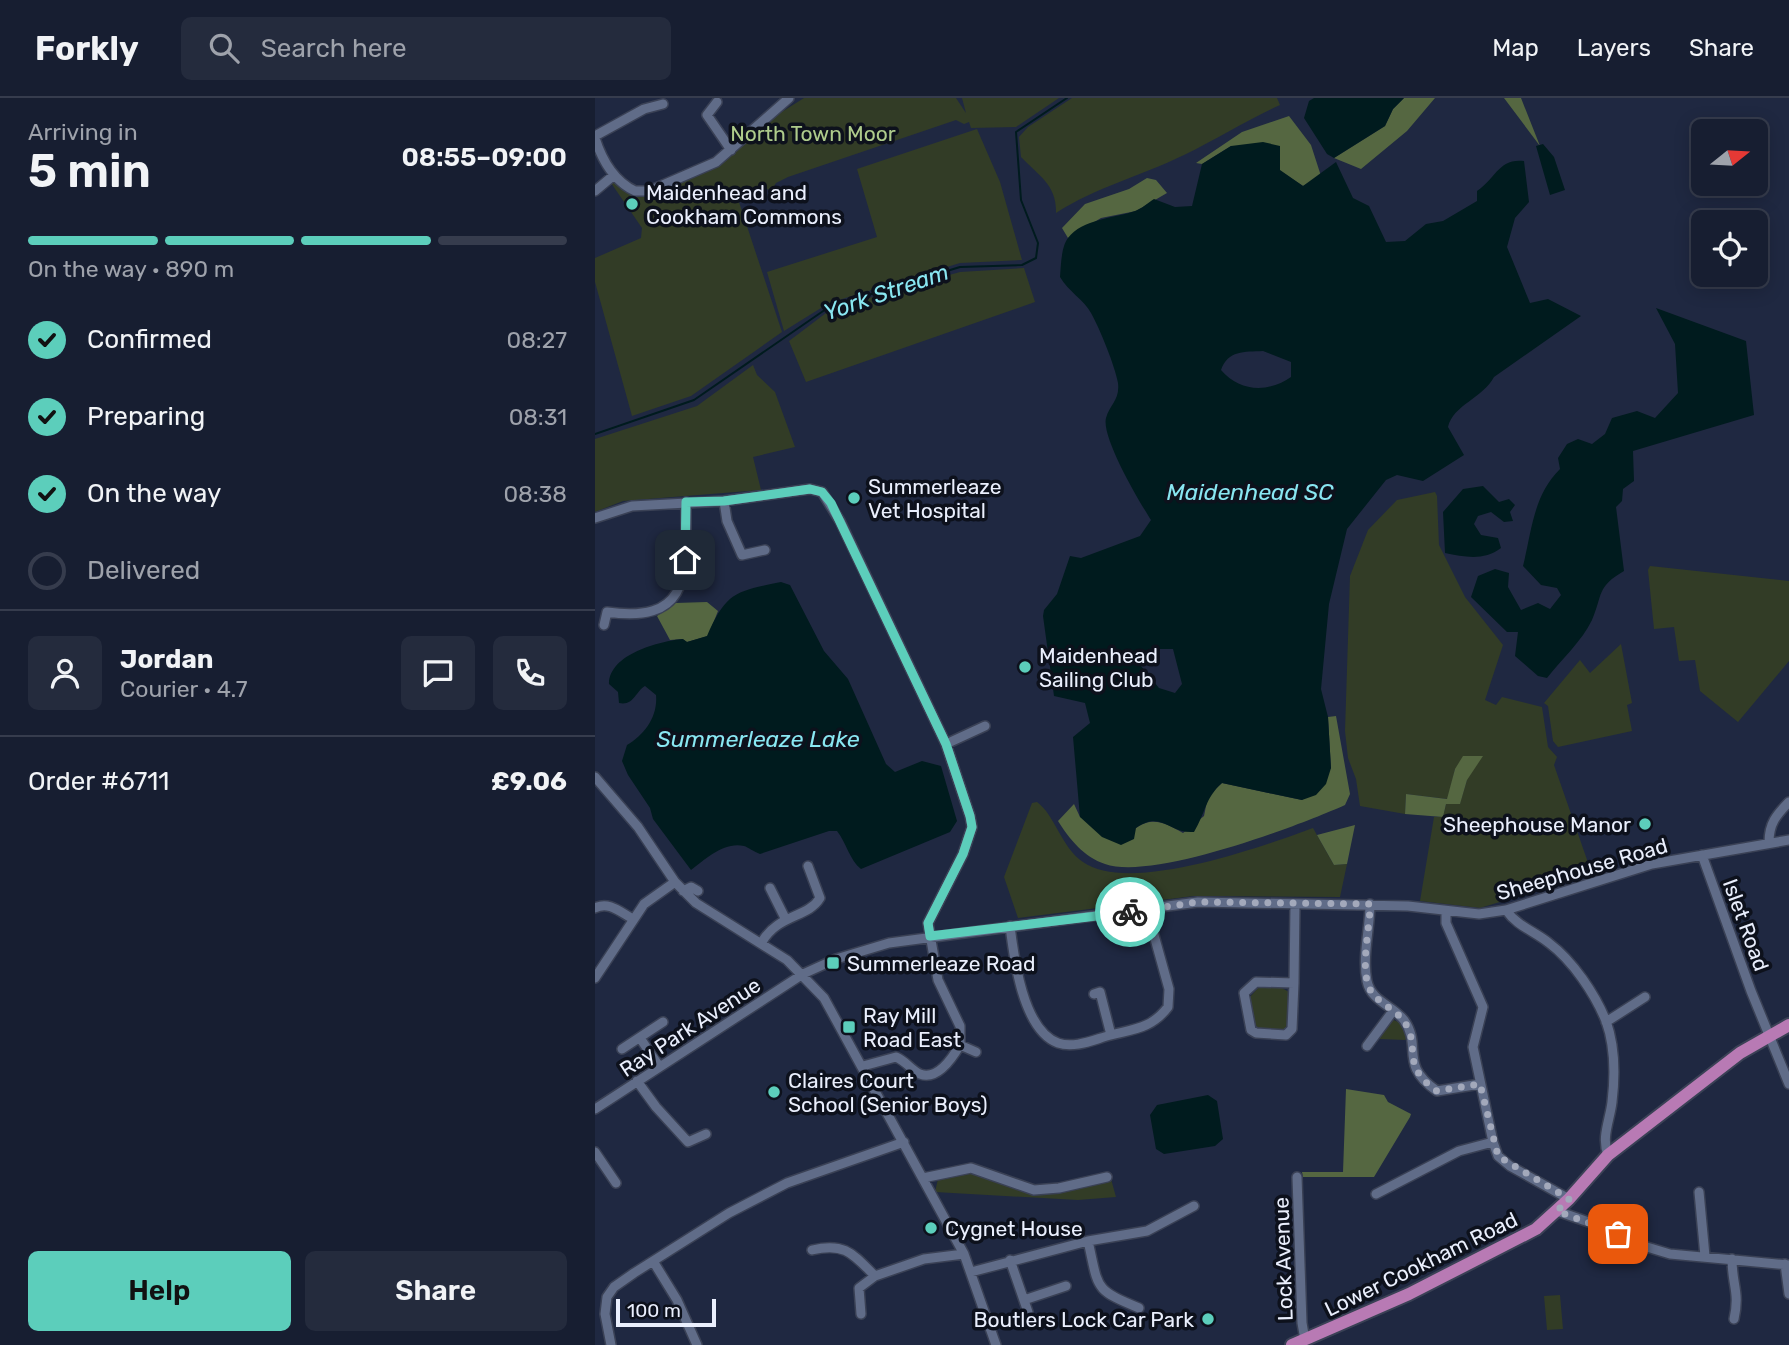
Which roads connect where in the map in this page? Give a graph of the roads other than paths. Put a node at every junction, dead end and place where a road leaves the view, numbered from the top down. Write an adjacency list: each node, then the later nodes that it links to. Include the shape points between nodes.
1 (789, 98): 5 (street)
2 (717, 102): 5 (street, via 707,115)
3 (663, 104): 4 (street, via 644,109)
4 (595, 137): 6 (street)
5 (731, 150): 6 (street, via 716,162 649,191 635,191)
6 (614, 175): 7 (street)
7 (595, 191)
8 (724, 501): 9 (street); 11 (street, via 742,555); 16 (street, via 816,489 831,503)
9 (686, 502): 10 (street, via 632,506); 13 (street, via 684,577 676,593 663,608 641,614)
10 (595, 519)
11 (765, 550)
12 (598, 608): 13 (street)
13 (607, 612): 14 (street)
14 (604, 625)
15 (985, 726): 16 (street)
16 (946, 744): 36 (street, via 972,827 928,923)
17 (597, 783): 23 (street, via 638,827)
18 (1789, 802): 20 (street, via 1776,815)
19 (1789, 840): 20 (street, Sheephouse Road)
20 (1769, 842): 21 (street, Sheephouse Road)
21 (1702, 855): 31 (street, Sheephouse Road, via 1629,870); 48 (street, Islet Road)
22 (808, 866): 33 (street, via 820,898 815,906)
23 (675, 882): 25 (street); 34 (street, via 644,904)
24 (770, 888): 33 (street)
25 (683, 891): 26 (street, via 691,887); 37 (street)
26 (698, 891)
27 (1295, 904): 28 (street, Sheephouse Road); 30 (street, Sheephouse Road, via 1198,902); 40 (street)
28 (1370, 904): 32 (street, Sheephouse Road); 43 (street, via 1366,980 1374,996)
29 (595, 908): 34 (street, via 610,906)
30 (1147, 910): 35 (street, Sheephouse Road); 47 (street, via 1169,989 1168,1007 1148,1027)
31 (1506, 910): 32 (street, Sheephouse Road, via 1479,914); 45 (street, via 1512,919 1551,944 1576,972)
32 (1446, 911): 57 (street, via 1446,923 1483,1007 1473,1037)
33 (785, 918): 37 (street)
34 (632, 919): 39 (street)
35 (1010, 926): 36 (street, Sheephouse Road); 47 (street, via 1020,984 1044,1034 1060,1044)
36 (930, 936): 38 (street, Sheephouse Road, via 849,955); 50 (street, via 938,980 960,1026)
37 (762, 942): 38 (street)
38 (803, 974): 54 (street, Ray Park Avenue); 55 (street, via 824,998)
39 (595, 978)
40 (1294, 983): 40 (street, via 1291,1031 1282,1036 1253,1032 1244,997 1247,987 1256,982)
41 (1098, 991): 47 (street)
42 (1645, 997): 45 (street)
43 (1393, 1011): 51 (street); 57 (street, via 1404,1021 1420,1080 1437,1091)
44 (663, 1022): 49 (street)
45 (1607, 1022): 64 (street, via 1614,1065 1604,1144)
46 (1789, 1025): 48 (main road, Lower Cookham Road)
47 (1111, 1035)
48 (1768, 1035): 58 (street, Islet Road); 64 (main road, Lower Cookham Road)
49 (640, 1038): 52 (street); 54 (street)
50 (960, 1045): 53 (street); 55 (street, via 929,1075 896,1057)
51 (1367, 1046)
52 (622, 1049)
53 (976, 1052)
54 (659, 1066): 56 (street, Ray Park Avenue)
55 (863, 1066): 61 (street)
56 (638, 1081): 59 (street, Ray Park Avenue); 60 (street, via 688,1142)
57 (1480, 1084): 62 (street)
58 (1789, 1084)
59 (595, 1109)
60 (706, 1133)
61 (904, 1142): 67 (street); 80 (street, via 787,1183)
62 (1493, 1142): 69 (street, via 1459,1151); 71 (street, via 1498,1156 1510,1166)
63 (595, 1152): 68 (street)
64 (1608, 1155): 71 (main road, Lower Cookham Road)
65 (1107, 1177): 67 (street, via 1096,1175 1034,1190 971,1168)
66 (1297, 1177): 91 (street, Lock Avenue)
67 (923, 1178): 76 (street)
68 (616, 1183)
69 (1376, 1194)
70 (1697, 1198): 77 (street)
71 (1569, 1199): 73 (main road, Lower Cookham Road)
72 (1194, 1206): 74 (street, via 1147,1231)
73 (1557, 1211): 77 (street, via 1637,1244 1670,1254); 91 (main road, Lower Cookham Road, via 1516,1241)
74 (1088, 1241): 79 (street); 87 (street, via 1104,1294)
75 (813, 1250): 83 (street, via 832,1245 851,1253)
76 (964, 1254): 82 (street); 83 (street, via 924,1259)
77 (1705, 1256): 78 (street)
78 (1732, 1259): 81 (street); 90 (street, via 1732,1279 1739,1297)
79 (1010, 1260): 82 (street); 86 (street)
80 (653, 1261): 92 (street, via 614,1287 607,1297); 93 (street, via 666,1277)
81 (1787, 1264): 85 (street)
82 (971, 1272): 94 (street)
83 (875, 1276): 89 (street, via 859,1288)
84 (1066, 1286): 86 (street)
85 (1789, 1294)
86 (1024, 1300): 88 (street)
87 (1139, 1308)
88 (1028, 1312)
89 (861, 1314)
90 (1734, 1319)
91 (1305, 1340): 95 (main road, Lower Cookham Road)
92 (611, 1345)
93 (697, 1345)
94 (996, 1345)
95 (1292, 1345)

